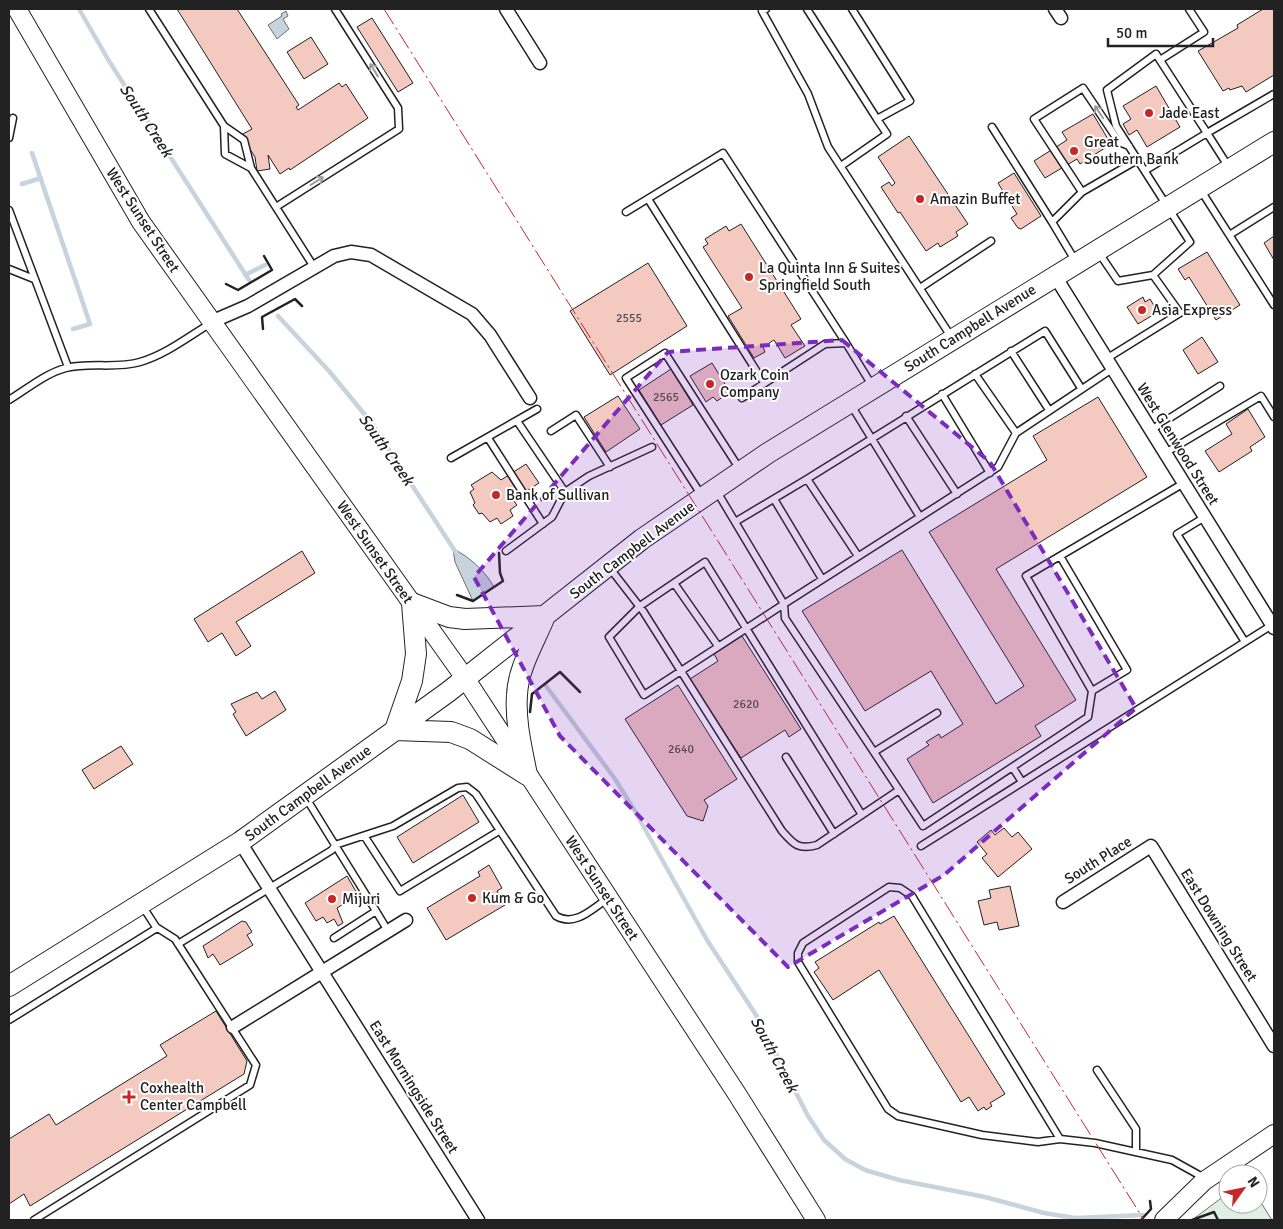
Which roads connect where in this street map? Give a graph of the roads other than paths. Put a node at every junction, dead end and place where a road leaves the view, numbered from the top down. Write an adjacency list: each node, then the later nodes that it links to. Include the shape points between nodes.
1 (17, 9): 45 (main road, West Sunset Street, via 140,222)
2 (149, 9): 14 (lane)
3 (336, 9): 29 (lane, one-way to 3, via 399,129 398,108)
4 (506, 9): 10 (street)
5 (766, 9): 21 (lane, via 762,11 808,94 828,147)
6 (807, 9): 13 (lane)
7 (852, 9): 13 (lane, via 910,101)
8 (1189, 9): 9 (lane, via 1204,32)
9 (1160, 60): 16 (lane); 19 (lane, via 1156,54 1107,90 1116,126)
10 (540, 63)
11 (1274, 94): 16 (lane)
12 (13, 118): 17 (lane)
13 (877, 119): 21 (lane, via 886,134)
14 (224, 126): 22 (lane, via 244,140); 22 (lane, via 225,154)
15 (992, 127): 33 (lane)
16 (1207, 133): 23 (lane); 24 (lane)
17 (9, 138)
18 (1274, 142): 23 (main road, South Campbell Avenue)
19 (1131, 147): 20 (lane); 26 (lane, one-way to 26, via 1119,142 1083,88 1034,119)
20 (1139, 159): 24 (lane); 26 (lane)
21 (841, 166): 43 (lane)
22 (250, 168): 29 (lane)
23 (1230, 169): 25 (main road, South Campbell Avenue)
24 (1146, 170): 28 (lane)
25 (1199, 188): 28 (main road, South Campbell Avenue); 34 (lane)
26 (1082, 192): 33 (lane)
27 (648, 199): 32 (lane); 47 (lane, via 723,153); 52 (lane)
28 (1170, 206): 36 (main road, South Campbell Avenue); 40 (lane, via 1190,242)
29 (276, 207): 38 (lane)
30 (1274, 207): 34 (lane)
31 (9, 210): 42 (lane)
32 (626, 212)
33 (1052, 222): 37 (lane)
34 (1231, 234): 44 (lane)
35 (991, 241): 43 (lane)
36 (1097, 250): 37 (main road, South Campbell Avenue); 40 (lane, via 1118,281)
37 (1076, 263): 41 (main road, South Campbell Avenue)
38 (314, 266): 45 (street, via 248,306); 60 (street, via 342,253 361,252 464,308 490,335)
39 (9, 269): 42 (lane)
40 (1153, 275): 49 (lane, via 1180,313)
41 (1055, 276): 46 (main road, South Campbell Avenue); 49 (street, West Glenwood Street)
42 (34, 279): 50 (lane)
43 (920, 288): 46 (lane)
44 (1274, 305)
45 (211, 322): 50 (lane, via 162,353 140,362); 92 (main road, West Sunset Street)
46 (953, 339): 54 (main road, South Campbell Avenue)
47 (846, 344): 52 (lane, via 824,344); 54 (lane)
48 (1011, 351): 51 (lane); 55 (lane, via 1045,331); 61 (lane)
49 (1109, 364): 55 (lane); 65 (street, West Glenwood Street)
50 (68, 367): 58 (lane)
51 (975, 374): 56 (lane); 67 (lane)
52 (764, 384): 57 (lane)
53 (1220, 386): 65 (lane)
54 (874, 388): 59 (main road, South Campbell Avenue)
55 (1081, 388): 61 (lane)
56 (942, 394): 62 (lane); 75 (lane)
57 (742, 398)
58 (9, 400)
59 (850, 403): 68 (lane); 74 (main road, South Campbell Avenue)
60 (533, 404): 64 (lane)
61 (1049, 410): 67 (lane)
62 (906, 416): 68 (lane); 80 (lane)
63 (1274, 417): 71 (lane, via 1260,396)
64 (517, 421): 69 (lane); 78 (lane)
65 (1150, 430): 71 (street, West Glenwood Street)
66 (551, 431): 73 (lane, via 576,415)
67 (1016, 432): 75 (lane, via 998,468)
68 (871, 437): 76 (lane); 82 (lane)
69 (488, 438): 72 (lane); 85 (lane)
70 (652, 447): 73 (lane)
71 (1165, 452): 77 (street, West Glenwood Street)
72 (452, 458)
73 (610, 467): 78 (lane)
74 (742, 472): 79 (main road, South Campbell Avenue); 79 (lane, via 666,353 626,378)
75 (990, 473): 80 (lane)
76 (807, 479): 81 (lane); 87 (lane)
77 (1184, 483): 83 (street, West Glenwood Street); 88 (lane)
78 (565, 492): 85 (lane, via 552,517)
79 (709, 494): 84 (lane); 89 (main road, South Campbell Avenue)
80 (957, 494): 82 (lane)
81 (774, 499): 84 (lane); 90 (lane)
82 (920, 517): 87 (lane)
83 (1205, 517): 96 (street, West Glenwood Street); 98 (lane, via 1177,534)
84 (735, 522): 93 (lane)
85 (543, 524): 86 (lane)
86 (506, 551)
87 (858, 556): 90 (lane)
88 (1060, 556): 102 (lane, via 1026,576); 102 (lane, via 1127,670)
89 (608, 566): 94 (lane); 95 (main road, South Campbell Avenue)
90 (822, 579): 93 (lane)
91 (674, 583): 94 (lane); 97 (lane, via 705,562); 99 (lane)
92 (412, 603): 95 (main road, via 449,617 465,619); 101 (main road, West Sunset Street); 104 (main road, via 416,654 412,681)
93 (784, 604): 97 (lane); 105 (lane, via 786,618)
94 (640, 606): 100 (lane); 100 (lane, via 609,637 644,695)
95 (545, 616): 101 (main road, South Campbell Avenue); 108 (main road, via 520,675 516,695)
96 (1273, 627): 98 (lane)
97 (746, 628): 99 (lane); 112 (lane)
98 (1244, 642): 109 (lane)
99 (718, 646): 100 (lane)
100 (681, 671): 114 (lane, via 795,846 817,845)
101 (465, 678): 104 (main road, South Campbell Avenue); 108 (main road, West Sunset Street)
102 (1092, 691): 107 (lane, via 1088,716)
103 (936, 712): 105 (lane)
104 (395, 730): 108 (main road, via 452,732 470,739); 111 (main road, South Campbell Avenue)
105 (874, 752): 110 (lane)
106 (786, 757): 114 (lane)
107 (1013, 768): 109 (lane); 110 (lane, via 923,826)
108 (527, 775): 121 (main road, West Sunset Street)
109 (1022, 782): 118 (lane)
110 (899, 790): 112 (lane)
111 (304, 796): 116 (main road, South Campbell Avenue); 117 (lane)
112 (862, 815): 114 (lane)
113 (499, 831): 115 (lane, via 476,794 468,787 458,788 392,826); 115 (lane, via 400,891); 121 (lane, via 556,916 564,921 572,920)
114 (834, 834)
115 (364, 836): 117 (lane)
116 (240, 842): 120 (street, East Morningside Street); 123 (main road, South Campbell Avenue)
117 (335, 845): 120 (lane, via 332,850); 124 (lane)
118 (921, 846)
119 (1151, 846): 122 (street, South Place); 134 (street, East Downing Street)
120 (268, 888): 129 (lane); 130 (street, East Morningside Street)
121 (608, 898): 142 (main road, West Sunset Street)
122 (1063, 902)
123 (141, 904): 126 (lane); 131 (main road, South Campbell Avenue)
124 (376, 911): 127 (lane); 128 (lane)
125 (406, 920): 127 (street)
126 (157, 928): 129 (lane); 132 (lane)
127 (388, 931): 130 (street)
128 (334, 938)
129 (178, 944): 133 (lane)
130 (322, 972): 133 (street); 141 (street, East Morningside Street)
131 (9, 986)
132 (9, 1020)
133 (232, 1028): 140 (lane, via 256,1065 250,1085)
134 (1274, 1046)
135 (1097, 1070): 138 (lane, via 1136,1129)
136 (1274, 1134): 139 (main road)
137 (1060, 1139): 137 (lane, via 1038,1142 982,1135 898,1116 888,1109 798,962 803,943 889,887 900,888 912,896); 138 (lane)
138 (1136, 1152): 139 (lane, via 1172,1160)
139 (1204, 1180): 143 (main road)
140 (34, 1220)
141 (478, 1220)
142 (816, 1220)
143 (1164, 1220)

